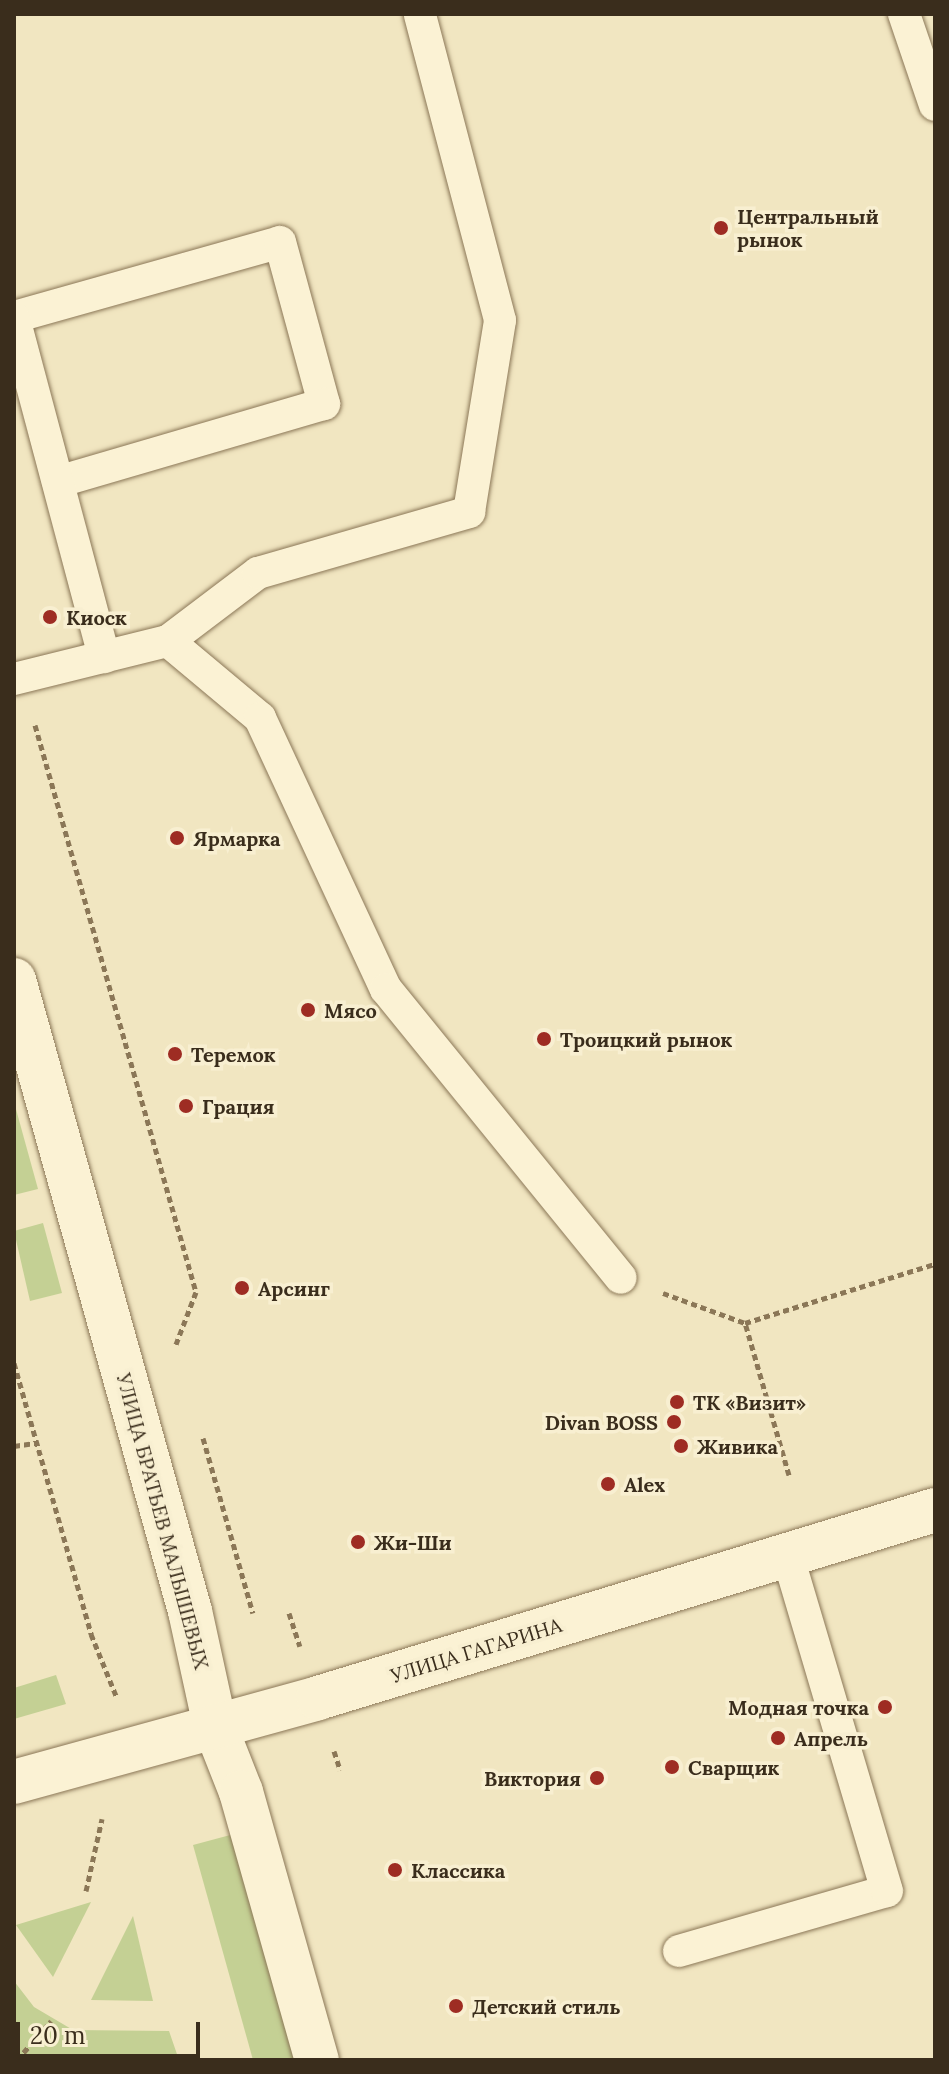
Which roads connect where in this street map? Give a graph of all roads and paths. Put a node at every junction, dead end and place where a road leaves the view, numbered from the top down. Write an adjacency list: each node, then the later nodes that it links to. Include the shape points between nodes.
1 (420, 14): 6 (lane, via 500,320 469,512 258,573)
2 (904, 14): 3 (lane)
3 (935, 105)
4 (14, 317): 5 (lane); 5 (lane, via 280,242 324,404)
5 (58, 482): 7 (lane)
6 (168, 641): 7 (lane); 11 (lane, via 260,718 386,989)
7 (104, 657): 8 (lane)
8 (18, 678): 13 (path, via 196,1292 174,1339)
9 (14, 980): 22 (street, УЛИЦА БРАТЬЕВ МАЛЫШЕВЫХ, via 190,1611)
10 (935, 1264): 12 (path)
11 (621, 1278): 12 (path)
12 (745, 1323): 18 (path)
13 (179, 1355)
14 (14, 1363): 16 (path)
15 (201, 1431): 21 (path)
16 (35, 1443): 17 (path); 23 (path, via 91,1634)
17 (14, 1446)
18 (789, 1475)
19 (935, 1510): 20 (street, УЛИЦА ГАГАРИНА)
20 (788, 1556): 22 (street, УЛИЦА ГАГАРИНА); 27 (lane, via 887,1891)
21 (253, 1613)
22 (215, 1726): 23 (street, УЛИЦА ГАГАРИНА); 30 (street, УЛИЦА БРАТЬЕВ МАЛЫШЕВЫХ, via 241,1792)
23 (137, 1747): 24 (street, УЛИЦА ГАГАРИНА)
24 (14, 1782)
25 (102, 1819): 26 (path)
26 (86, 1891)
27 (679, 1951)
28 (51, 2021): 29 (path)
29 (17, 2060)
30 (317, 2060)

